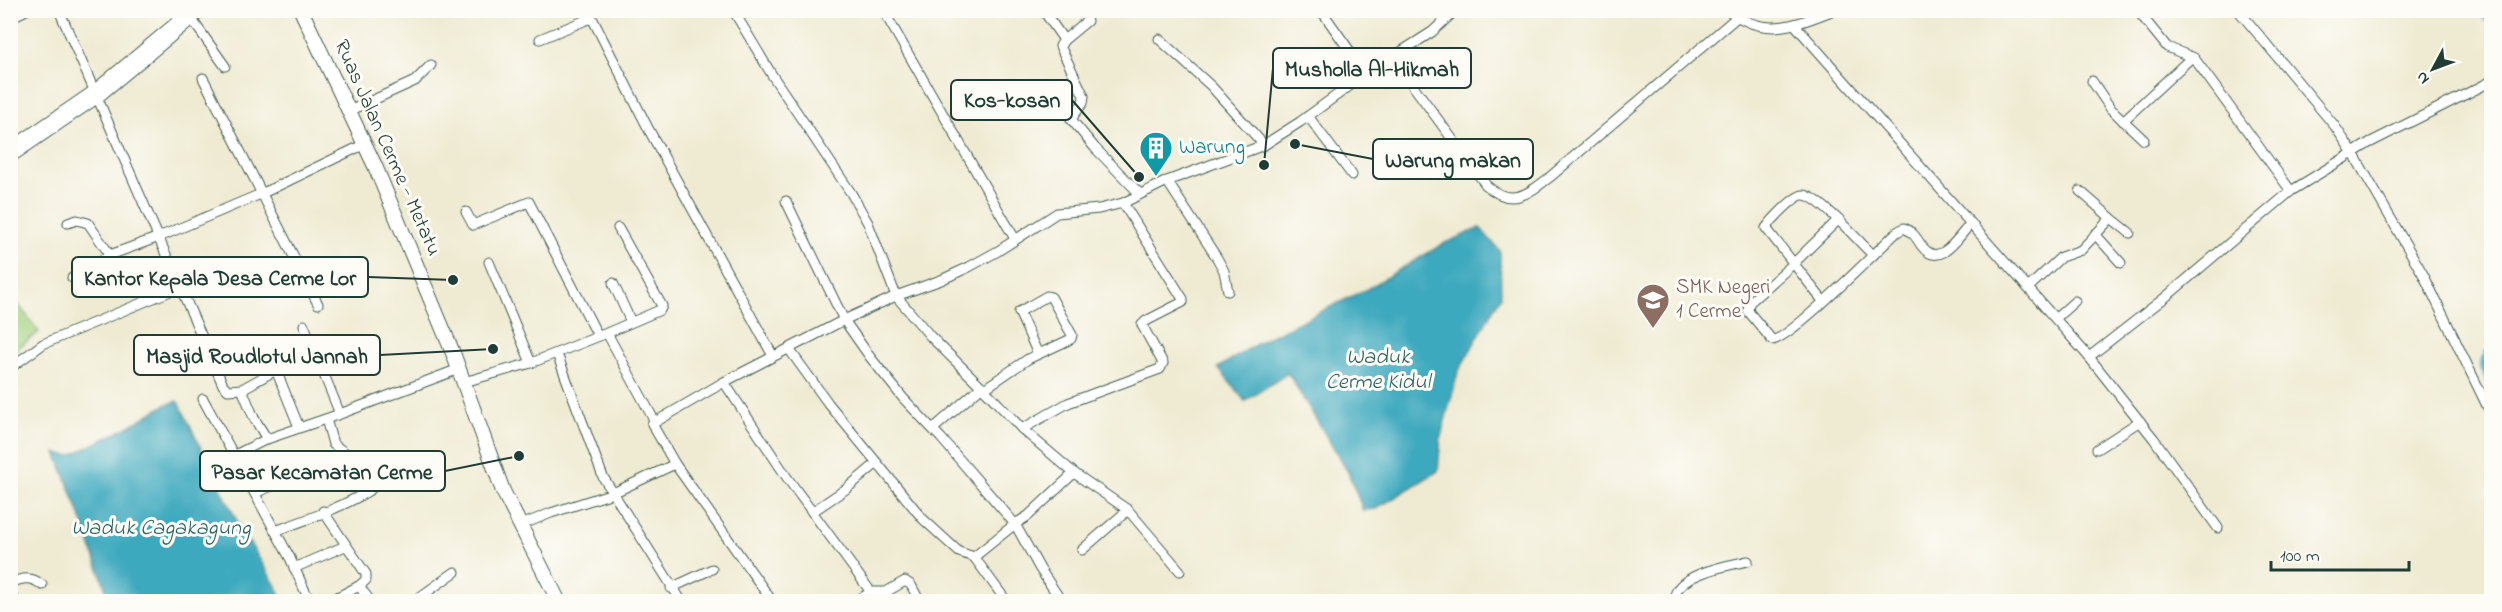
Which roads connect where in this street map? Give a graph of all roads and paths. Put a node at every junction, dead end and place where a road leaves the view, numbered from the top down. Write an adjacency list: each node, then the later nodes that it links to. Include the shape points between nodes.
1 (26, 10): 15 (street)
2 (59, 10): 30 (street)
3 (301, 10): 31 (main road, Ruas Jalan Cerme - Metatu)
4 (733, 10): 67 (street, via 851,193 868,223)
5 (883, 10): 56 (street)
6 (1043, 10): 21 (street)
7 (1321, 10): 26 (street)
8 (1456, 10): 22 (street, via 1432,32)
9 (1728, 10): 16 (street)
10 (1834, 10): 18 (street)
11 (2137, 10): 23 (street, via 2167,47)
12 (2238, 10): 38 (street, via 2334,125)
13 (191, 12): 25 (street); 30 (highway)
14 (590, 14): 19 (street); 80 (street)
15 (10, 18)
16 (1737, 18): 18 (street, via 1756,26); 22 (street, via 1550,177 1519,197 1503,197 1486,185)
17 (1087, 21): 21 (street)
18 (1795, 25): 51 (street)
19 (540, 39)
20 (1159, 39): 36 (street, via 1211,86)
21 (1064, 40): 44 (street, via 1061,50 1084,96 1072,121)
22 (1392, 57): 26 (street)
23 (2192, 57): 33 (street); 42 (street)
24 (431, 65): 31 (street, via 415,81)
25 (225, 66)
26 (1366, 74): 32 (street)
27 (203, 78): 43 (street)
28 (2092, 81): 33 (street)
29 (2492, 81): 38 (street)
30 (96, 94): 37 (highway); 55 (street)
31 (350, 111): 35 (main road, Ruas Jalan Cerme - Metatu)
32 (1308, 116): 36 (street); 39 (street)
33 (2123, 121): 34 (street)
34 (2144, 140)
35 (365, 144): 43 (street); 84 (main road, Ruas Jalan Cerme - Metatu)
36 (1264, 145): 40 (street)
37 (10, 153)
38 (2352, 153): 42 (street); 92 (street, via 2424,276)
39 (1352, 175)
40 (1167, 181): 44 (street); 66 (street, via 1217,258)
41 (2080, 191): 48 (street)
42 (2291, 191): 81 (street)
43 (263, 193): 55 (street); 70 (street)
44 (1140, 194): 46 (street)
45 (786, 201): 72 (street)
46 (1123, 203): 56 (street, via 1057,213); 98 (street, via 1183,299 1142,326 1163,363 1160,369 1059,407)
47 (466, 212): 75 (street, via 473,225 529,202)
48 (2111, 218): 53 (street); 54 (street)
49 (1839, 219): 58 (street); 61 (street); 61 (street, via 1802,195 1767,225 1768,232)
50 (68, 223): 57 (street, via 88,223)
51 (1971, 223): 58 (street, via 1941,255 1926,252 1911,231 1904,228); 65 (street)
52 (618, 228): 73 (street, via 662,306)
53 (2130, 232)
54 (2095, 234): 60 (street); 65 (street, via 2081,250 2061,256)
55 (159, 237): 57 (street); 64 (street)
56 (1015, 239): 67 (street, via 940,280)
57 (110, 255): 62 (street)
58 (1873, 255): 68 (street)
59 (489, 262): 82 (street)
60 (2121, 263)
61 (1793, 264): 68 (street); 68 (street, via 1749,303 1748,311 1759,326 1776,341)
62 (72, 278)
63 (613, 283): 73 (street)
64 (180, 287): 83 (street, via 43,344); 89 (street, via 223,385 228,390)
65 (2028, 288): 71 (street)
66 (1228, 291)
67 (896, 296): 72 (street); 88 (street)
68 (1823, 301)
69 (2074, 301): 71 (street)
70 (318, 304)
71 (2056, 318): 81 (street)
72 (844, 320): 77 (street); 97 (street, via 886,378)
73 (631, 322): 75 (street)
74 (304, 325): 76 (street)
75 (603, 335): 78 (street); 95 (street)
76 (312, 347): 85 (street); 91 (street)
77 (789, 349): 80 (street); 103 (street)
78 (557, 354): 82 (street); 106 (street, via 603,477)
79 (1038, 354): 79 (street, via 1072,335 1047,296 1019,312); 88 (street)
80 (773, 356): 87 (street)
81 (2089, 357): 94 (street)
82 (531, 363): 86 (street)
83 (10, 368)
84 (459, 369): 86 (main road, Ruas Jalan Cerme - Metatu); 91 (street)
85 (276, 370): 89 (street); 96 (street)
86 (464, 382): 112 (main road, Ruas Jalan Cerme - Metatu, via 503,491)
87 (724, 382): 95 (street); 110 (street)
88 (982, 388): 97 (street); 98 (street)
89 (242, 389): 99 (street)
90 (203, 399): 101 (street)
91 (340, 414): 93 (street)
92 (2492, 416)
93 (326, 419): 96 (street); 102 (street, via 330,441)
94 (2140, 421): 100 (street); 113 (street)
95 (656, 422): 104 (street, via 652,424)
96 (299, 427): 99 (street)
97 (933, 429): 111 (street)
98 (1022, 429): 105 (street)
99 (267, 439): 101 (street)
100 (2097, 449)
101 (235, 455): 107 (street)
102 (346, 455): 107 (street); 109 (street, via 379,482 356,498)
103 (877, 463): 110 (street); 117 (street, via 923,519 959,552)
104 (675, 464): 106 (street); 129 (street)
105 (1074, 473): 108 (street); 111 (street)
106 (613, 493): 112 (street); 126 (street)
107 (255, 494): 114 (street)
108 (1128, 510): 116 (street); 121 (street)
109 (323, 512): 114 (street); 115 (street)
110 (812, 512): 128 (street)
111 (1015, 524): 117 (street); 140 (street)
112 (521, 525): 135 (main road, Ruas Jalan Cerme - Metatu)
113 (2218, 528)
114 (275, 531): 119 (street)
115 (345, 546): 119 (street); 125 (street, via 366,574 366,580)
116 (1082, 550)
117 (974, 557): 139 (street)
118 (1748, 561): 141 (street, via 1696,575 1676,590)
119 (294, 568): 131 (street)
120 (711, 569): 126 (street)
121 (1180, 571)
122 (455, 572): 134 (street)
123 (10, 584): 124 (street, via 30,579)
124 (42, 585)
125 (359, 586): 132 (street); 133 (street)
126 (672, 588): 136 (street)
127 (10, 590): 130 (street)
128 (871, 592): 137 (street); 138 (street, via 886,592 905,581)
129 (772, 601)
130 (15, 602)
131 (310, 602)
132 (328, 602)
133 (371, 602)
134 (412, 602)
135 (559, 602)
136 (682, 602)
137 (855, 602)
138 (920, 602)
139 (1006, 602)
140 (1062, 602)
141 (1675, 602)

